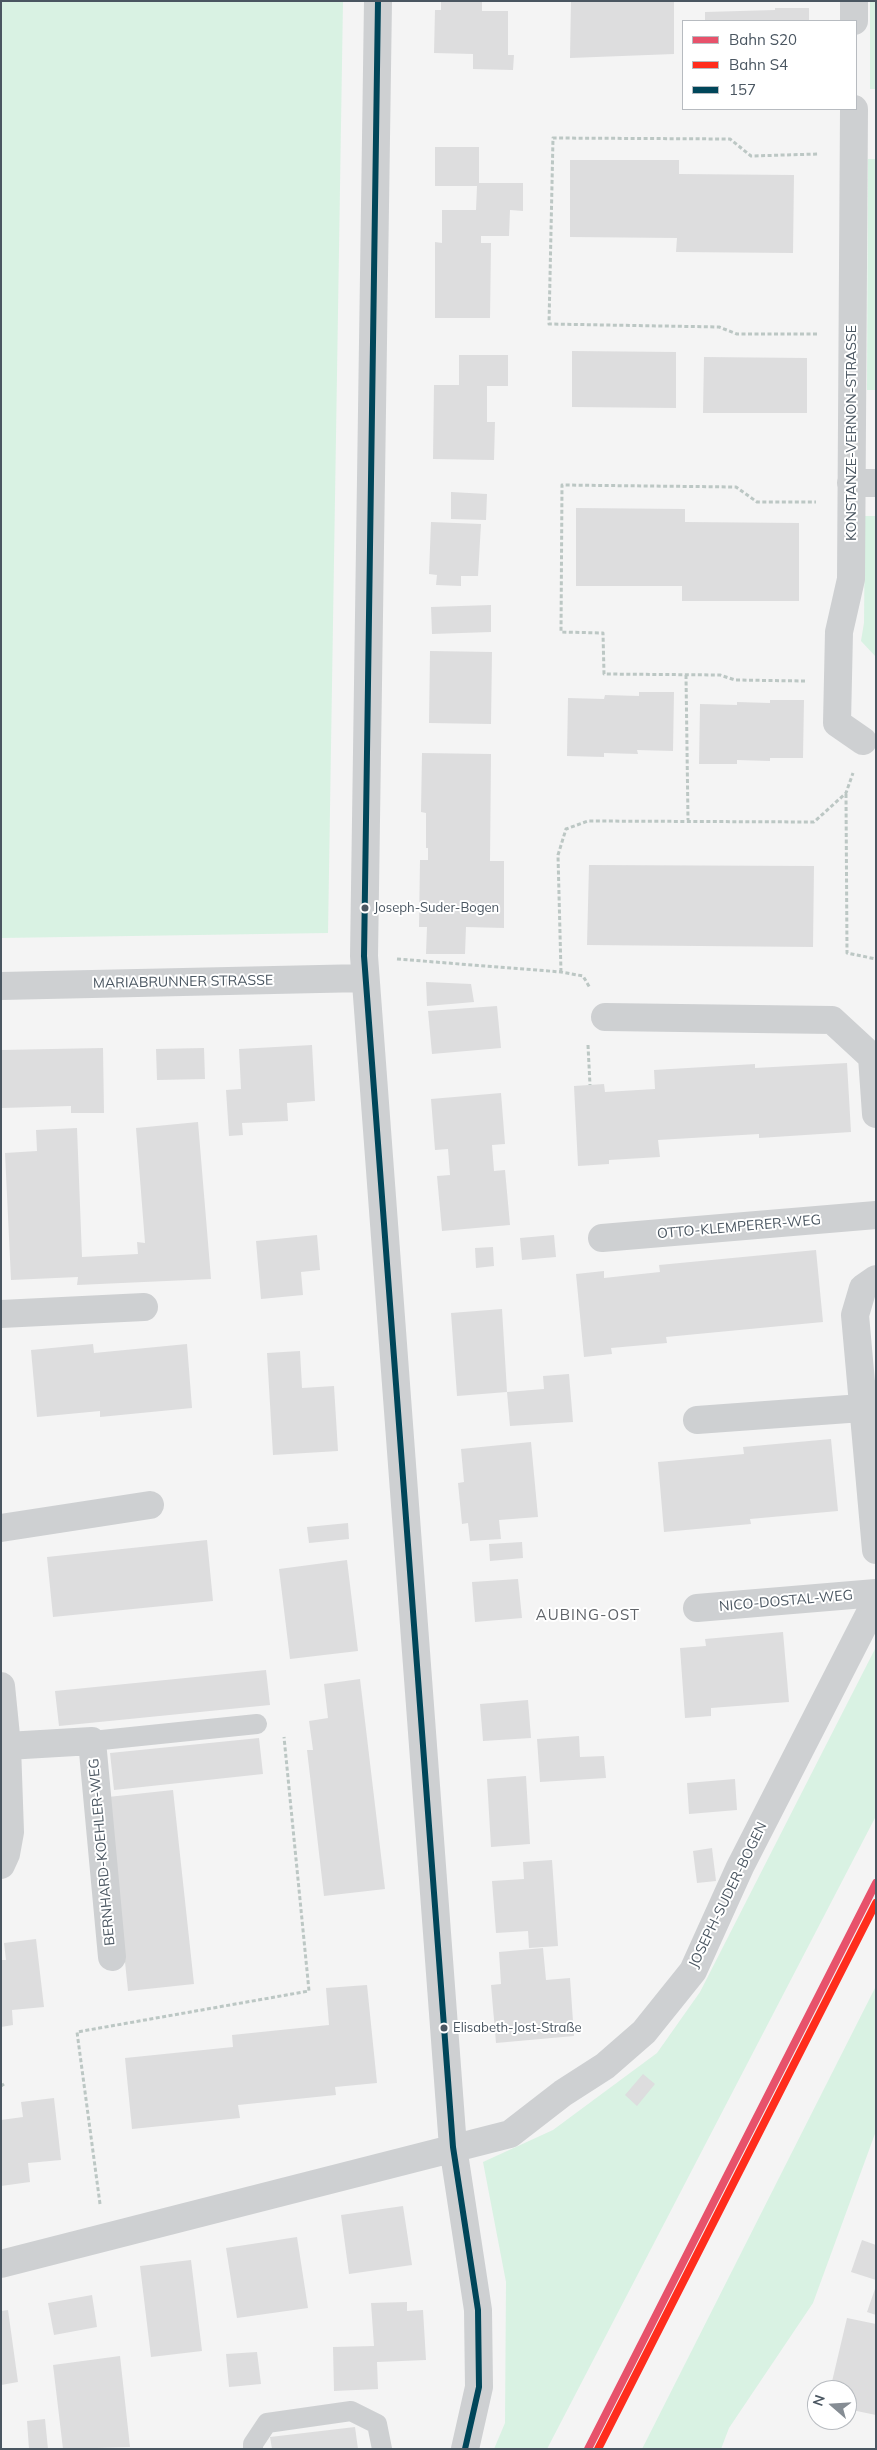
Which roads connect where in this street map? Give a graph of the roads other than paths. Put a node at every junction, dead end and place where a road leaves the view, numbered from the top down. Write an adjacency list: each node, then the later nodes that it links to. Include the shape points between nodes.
1 (378, 1): 7 (street)
2 (854, 1): 3 (street)
3 (854, 20)
4 (861, 117): 5 (street, KONSTANZE-VERNON-STRASSE)
5 (863, 483): 6 (street, KONSTANZE-VERNON-STRASSE, via 851,579 839,632 837,723)
6 (863, 741)
7 (364, 967): 8 (street, MARIABRUNNER STRASSE); 31 (street)
8 (1, 986)
9 (605, 1017): 10 (street, via 832,1020)
10 (874, 1056): 11 (street)
11 (876, 1114)
12 (876, 1215): 13 (street, OTTO-KLEMPERER-WEG)
13 (602, 1238)
14 (876, 1279): 17 (street, via 863,1288 855,1315)
15 (144, 1307): 16 (street)
16 (1, 1314)
17 (871, 1402): 18 (street); 21 (street)
18 (697, 1420)
19 (150, 1505): 20 (street)
20 (1, 1528)
21 (876, 1550)
22 (876, 1593): 24 (street, NICO-DOSTAL-WEG)
23 (876, 1601): 31 (street, JOSEPH-SUDER-BOGEN, via 740,1868 693,1971 644,2032 605,2066 510,2134)
24 (697, 1608)
25 (1, 1686): 28 (street)
26 (257, 1724): 27 (lane)
27 (92, 1741): 28 (street, BERNHARD-KOEHLER-WEG); 30 (street, BERNHARD-KOEHLER-WEG)
28 (7, 1746): 29 (street, via 10,1832)
29 (1, 1866)
30 (112, 1957)
31 (453, 2148): 32 (street); 35 (street, via 478,2310 478,2387)
32 (1, 2264)
33 (253, 2449): 34 (lane, via 266,2423 351,2411 377,2424)
34 (382, 2449)
35 (465, 2449)

